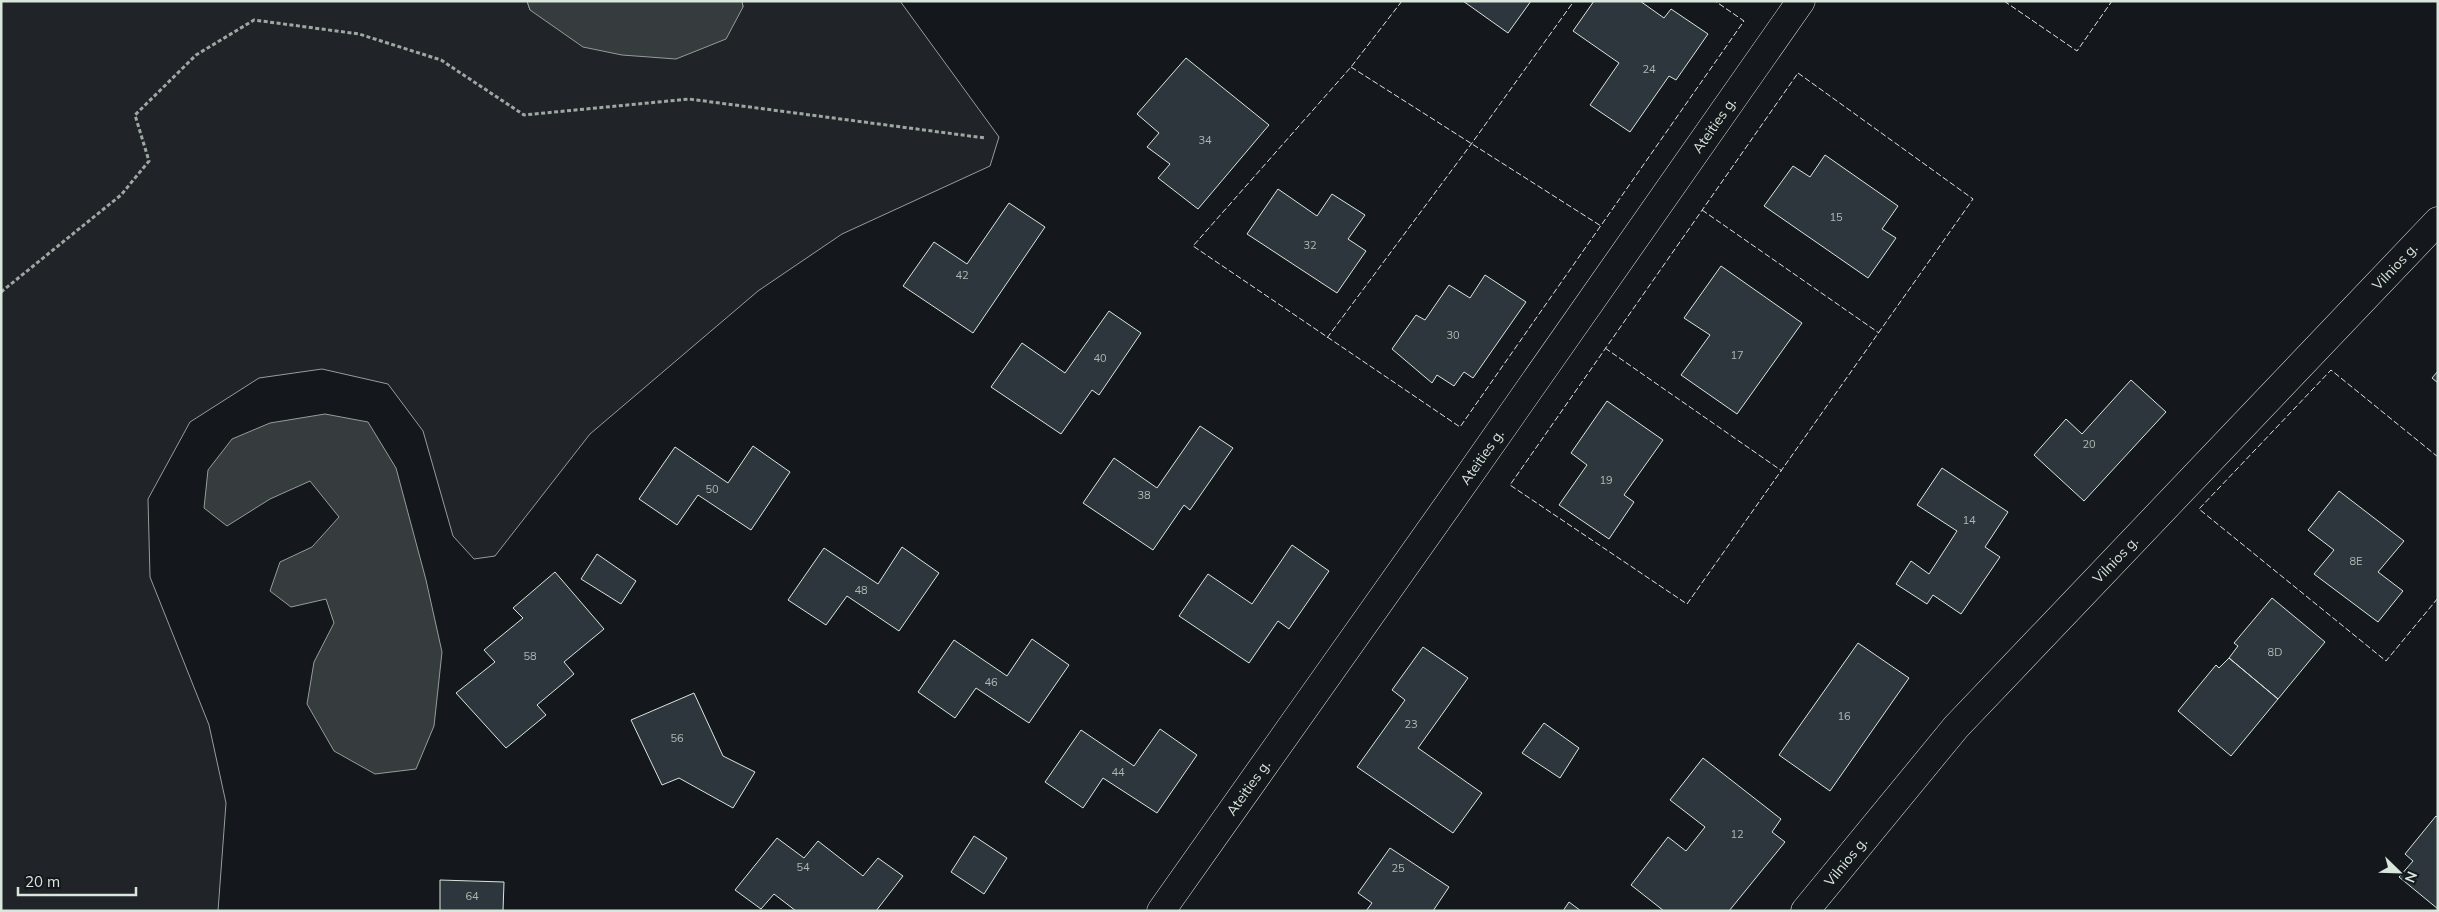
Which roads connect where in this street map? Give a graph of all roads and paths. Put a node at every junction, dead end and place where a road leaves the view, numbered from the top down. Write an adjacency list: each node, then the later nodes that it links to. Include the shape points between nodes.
1 (1801, 1): 5 (street, Ateities g.)
2 (985, 138): 4 (path, via 689,99 524,115 441,60 360,34 254,20 196,55 135,115 149,161 121,195)
3 (2438, 222): 6 (street, Vilnios g., via 1956,727)
4 (1, 292)
5 (1161, 911)
6 (1805, 911)

